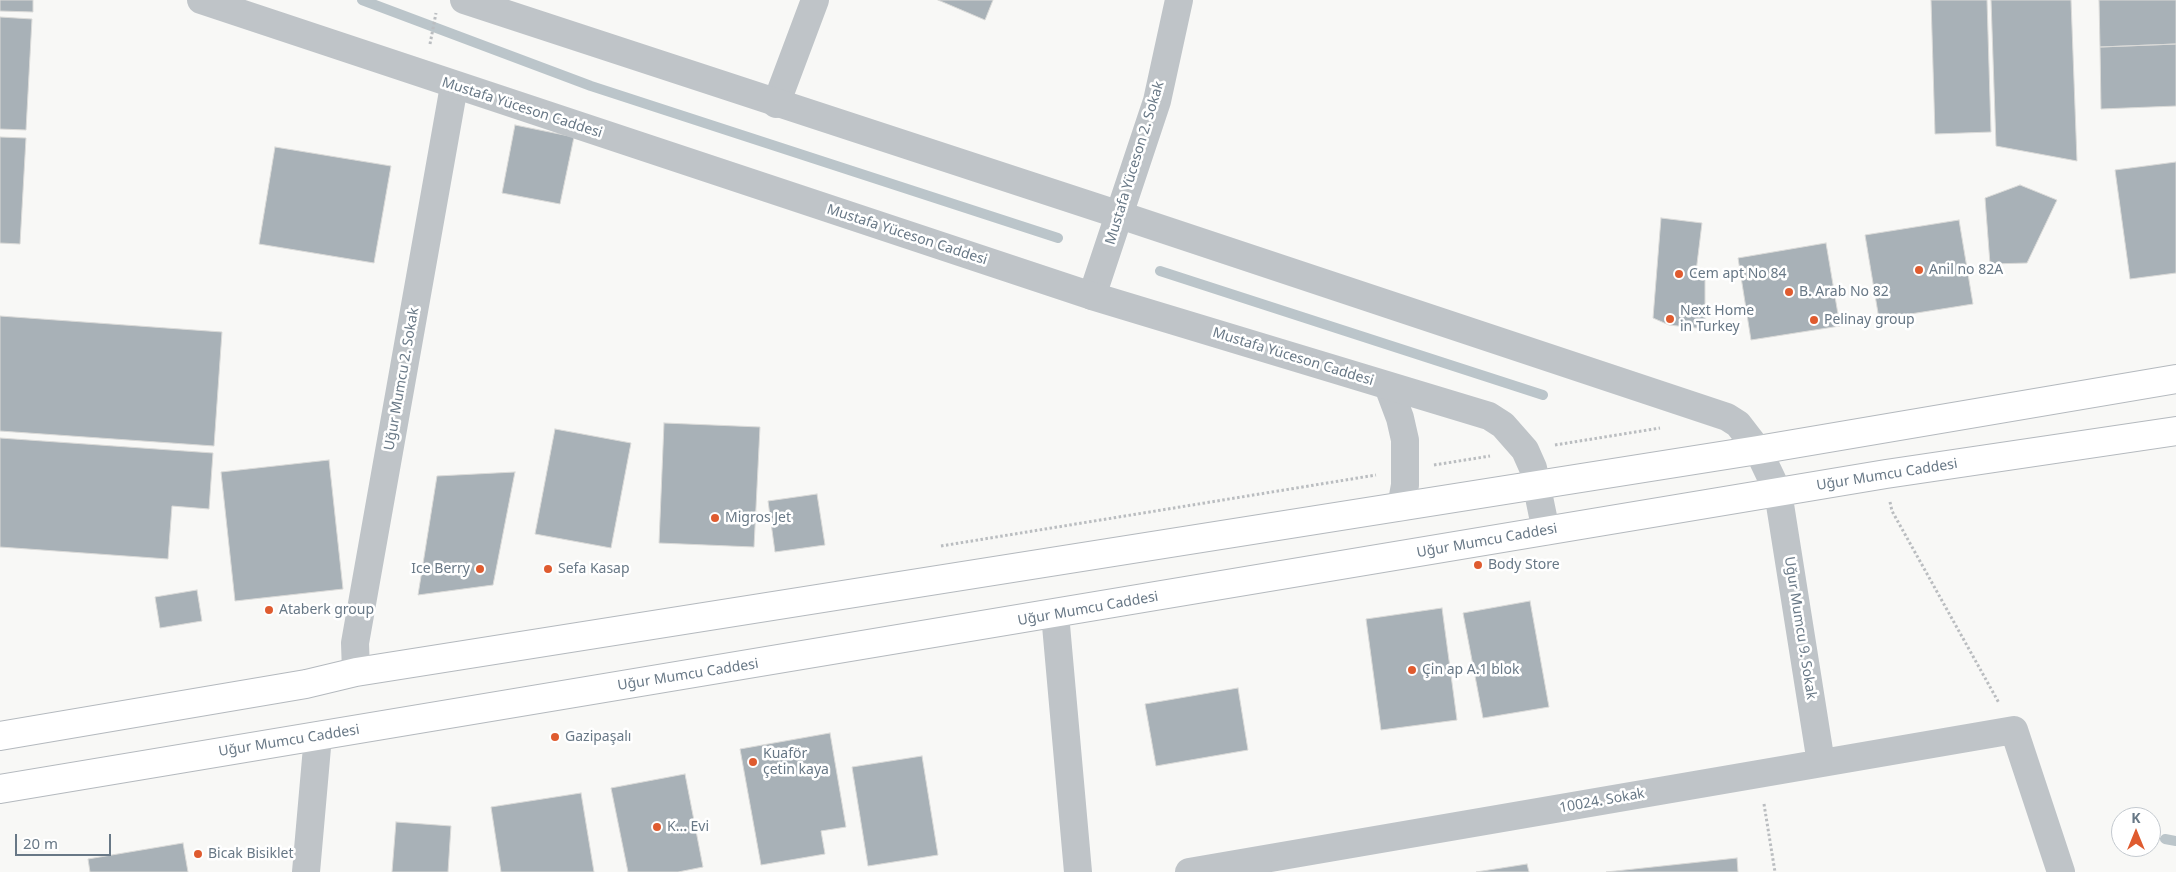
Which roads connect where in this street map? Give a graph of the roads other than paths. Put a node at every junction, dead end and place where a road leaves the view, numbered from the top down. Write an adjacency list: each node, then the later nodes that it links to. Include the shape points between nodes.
1 (201, 0): 5 (street, Mustafa Yüceson Caddesi)
2 (464, 0): 6 (street)
3 (815, 0): 6 (street)
4 (1179, 0): 7 (street, Mustafa Yüceson 2. Sokak, via 1157,101)
5 (454, 86): 8 (street, Mustafa Yüceson Caddesi); 18 (street, Uğur Mumcu 2. Sokak, via 355,643)
6 (776, 104): 7 (street)
7 (1120, 215): 8 (street, Mustafa Yüceson 2. Sokak); 12 (street, via 1727,417 1738,424)
8 (1092, 296): 10 (street, Mustafa Yüceson Caddesi)
9 (2176, 379): 12 (main road)
10 (1388, 386): 13 (street, Mustafa Yüceson Caddesi, via 1473,410 1503,425 1525,450); 15 (street, via 1405,440)
11 (2176, 431): 14 (main road, Uğur Mumcu Caddesi)
12 (1758, 450): 13 (main road); 14 (street)
13 (1536, 485): 15 (main road); 16 (street, Mustafa Yüceson Caddesi)
14 (1778, 492): 16 (main road, Uğur Mumcu Caddesi); 21 (street, Uğur Mumcu 9. Sokak)
15 (1401, 506): 18 (main road)
16 (1546, 531): 17 (main road, Uğur Mumcu Caddesi)
17 (1054, 614): 20 (main road, Uğur Mumcu Caddesi); 24 (street)
18 (356, 672): 19 (main road, via 306,684)
19 (0, 736)
20 (318, 736): 22 (main road, Uğur Mumcu Caddesi); 23 (street)
21 (1822, 763): 25 (street, 10024. Sokak); 26 (street, 10024. Sokak, via 2014,730)
22 (0, 789)
23 (306, 872)
24 (1078, 872)
25 (1190, 872)
26 (2061, 872)

